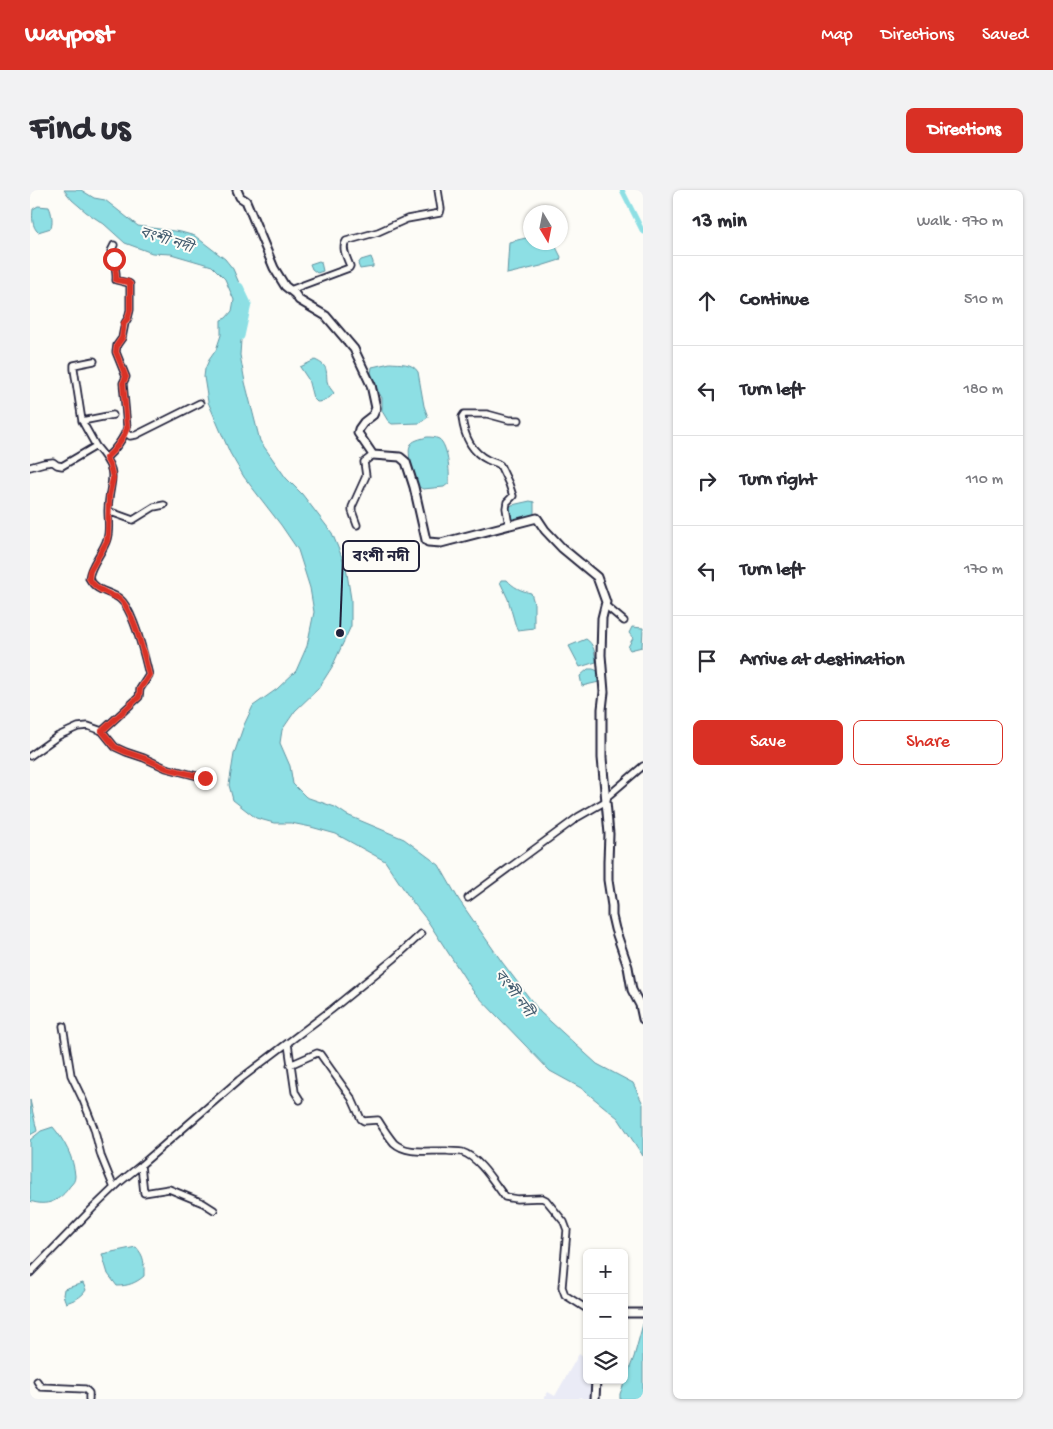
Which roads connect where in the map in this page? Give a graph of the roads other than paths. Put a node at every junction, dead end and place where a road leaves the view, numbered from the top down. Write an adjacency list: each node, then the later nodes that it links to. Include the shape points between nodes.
1 (237, 190): 4 (street, via 246,201 274,268)
2 (438, 190): 4 (street, via 440,212 407,219 378,232 346,240 344,248 349,268)
3 (114, 245): 10 (street, via 111,251 116,280 130,284 130,310 116,352 126,377 123,383)
4 (290, 290): 12 (street, via 299,300 326,316 354,349 375,399 376,412 364,422 358,433)
5 (94, 361): 9 (street, via 74,365)
6 (200, 404): 10 (street, via 136,434 130,436)
7 (113, 415): 9 (street)
8 (519, 420): 18 (street, via 487,414 464,414 462,417 472,448 500,465 509,484 512,496 507,502 506,512)
9 (82, 421): 11 (street)
10 (126, 433): 13 (street)
11 (96, 446): 13 (street); 14 (street, via 62,466 53,462)
12 (373, 455): 17 (street, via 364,462 366,476 352,507); 18 (street, via 400,457 406,462 428,542 441,543)
13 (106, 458): 16 (street, via 113,478)
14 (30, 468)
15 (164, 505): 16 (street, via 154,507 133,520)
16 (108, 511): 21 (street, via 107,541 89,578 97,588 120,598 127,608 149,675 139,697)
17 (357, 525)
18 (510, 525): 19 (street, via 537,518 562,548 597,577)
19 (605, 605): 20 (street); 25 (street, via 601,655 604,692 602,758)
20 (624, 621)
21 (102, 731): 22 (street, via 88,726 78,727 58,736); 24 (street, via 115,747 166,768)
22 (30, 756)
23 (643, 766): 25 (street)
24 (205, 778)
25 (606, 801): 26 (street, via 578,817); 28 (street, via 612,916)
26 (468, 898)
27 (422, 934): 30 (street)
28 (643, 1019)
29 (63, 1026): 34 (street, via 71,1075 94,1128)
30 (288, 1044): 31 (street); 33 (street, via 239,1080)
31 (290, 1065): 32 (street, via 295,1092); 37 (street, via 320,1054 352,1099 360,1119 378,1120 402,1149 462,1152 473,1158 505,1197 546,1200 567,1230 562,1287 565,1295)
32 (300, 1100)
33 (141, 1165): 34 (street); 35 (street, via 144,1193 169,1189)
34 (114, 1188): 36 (street)
35 (214, 1210)
36 (30, 1273)
37 (583, 1306)
38 (628, 1313): 39 (street)
39 (643, 1313)
40 (38, 1381): 42 (street, via 41,1387 85,1389 90,1393)
41 (596, 1384): 43 (street)
42 (89, 1399)
43 (595, 1399)

